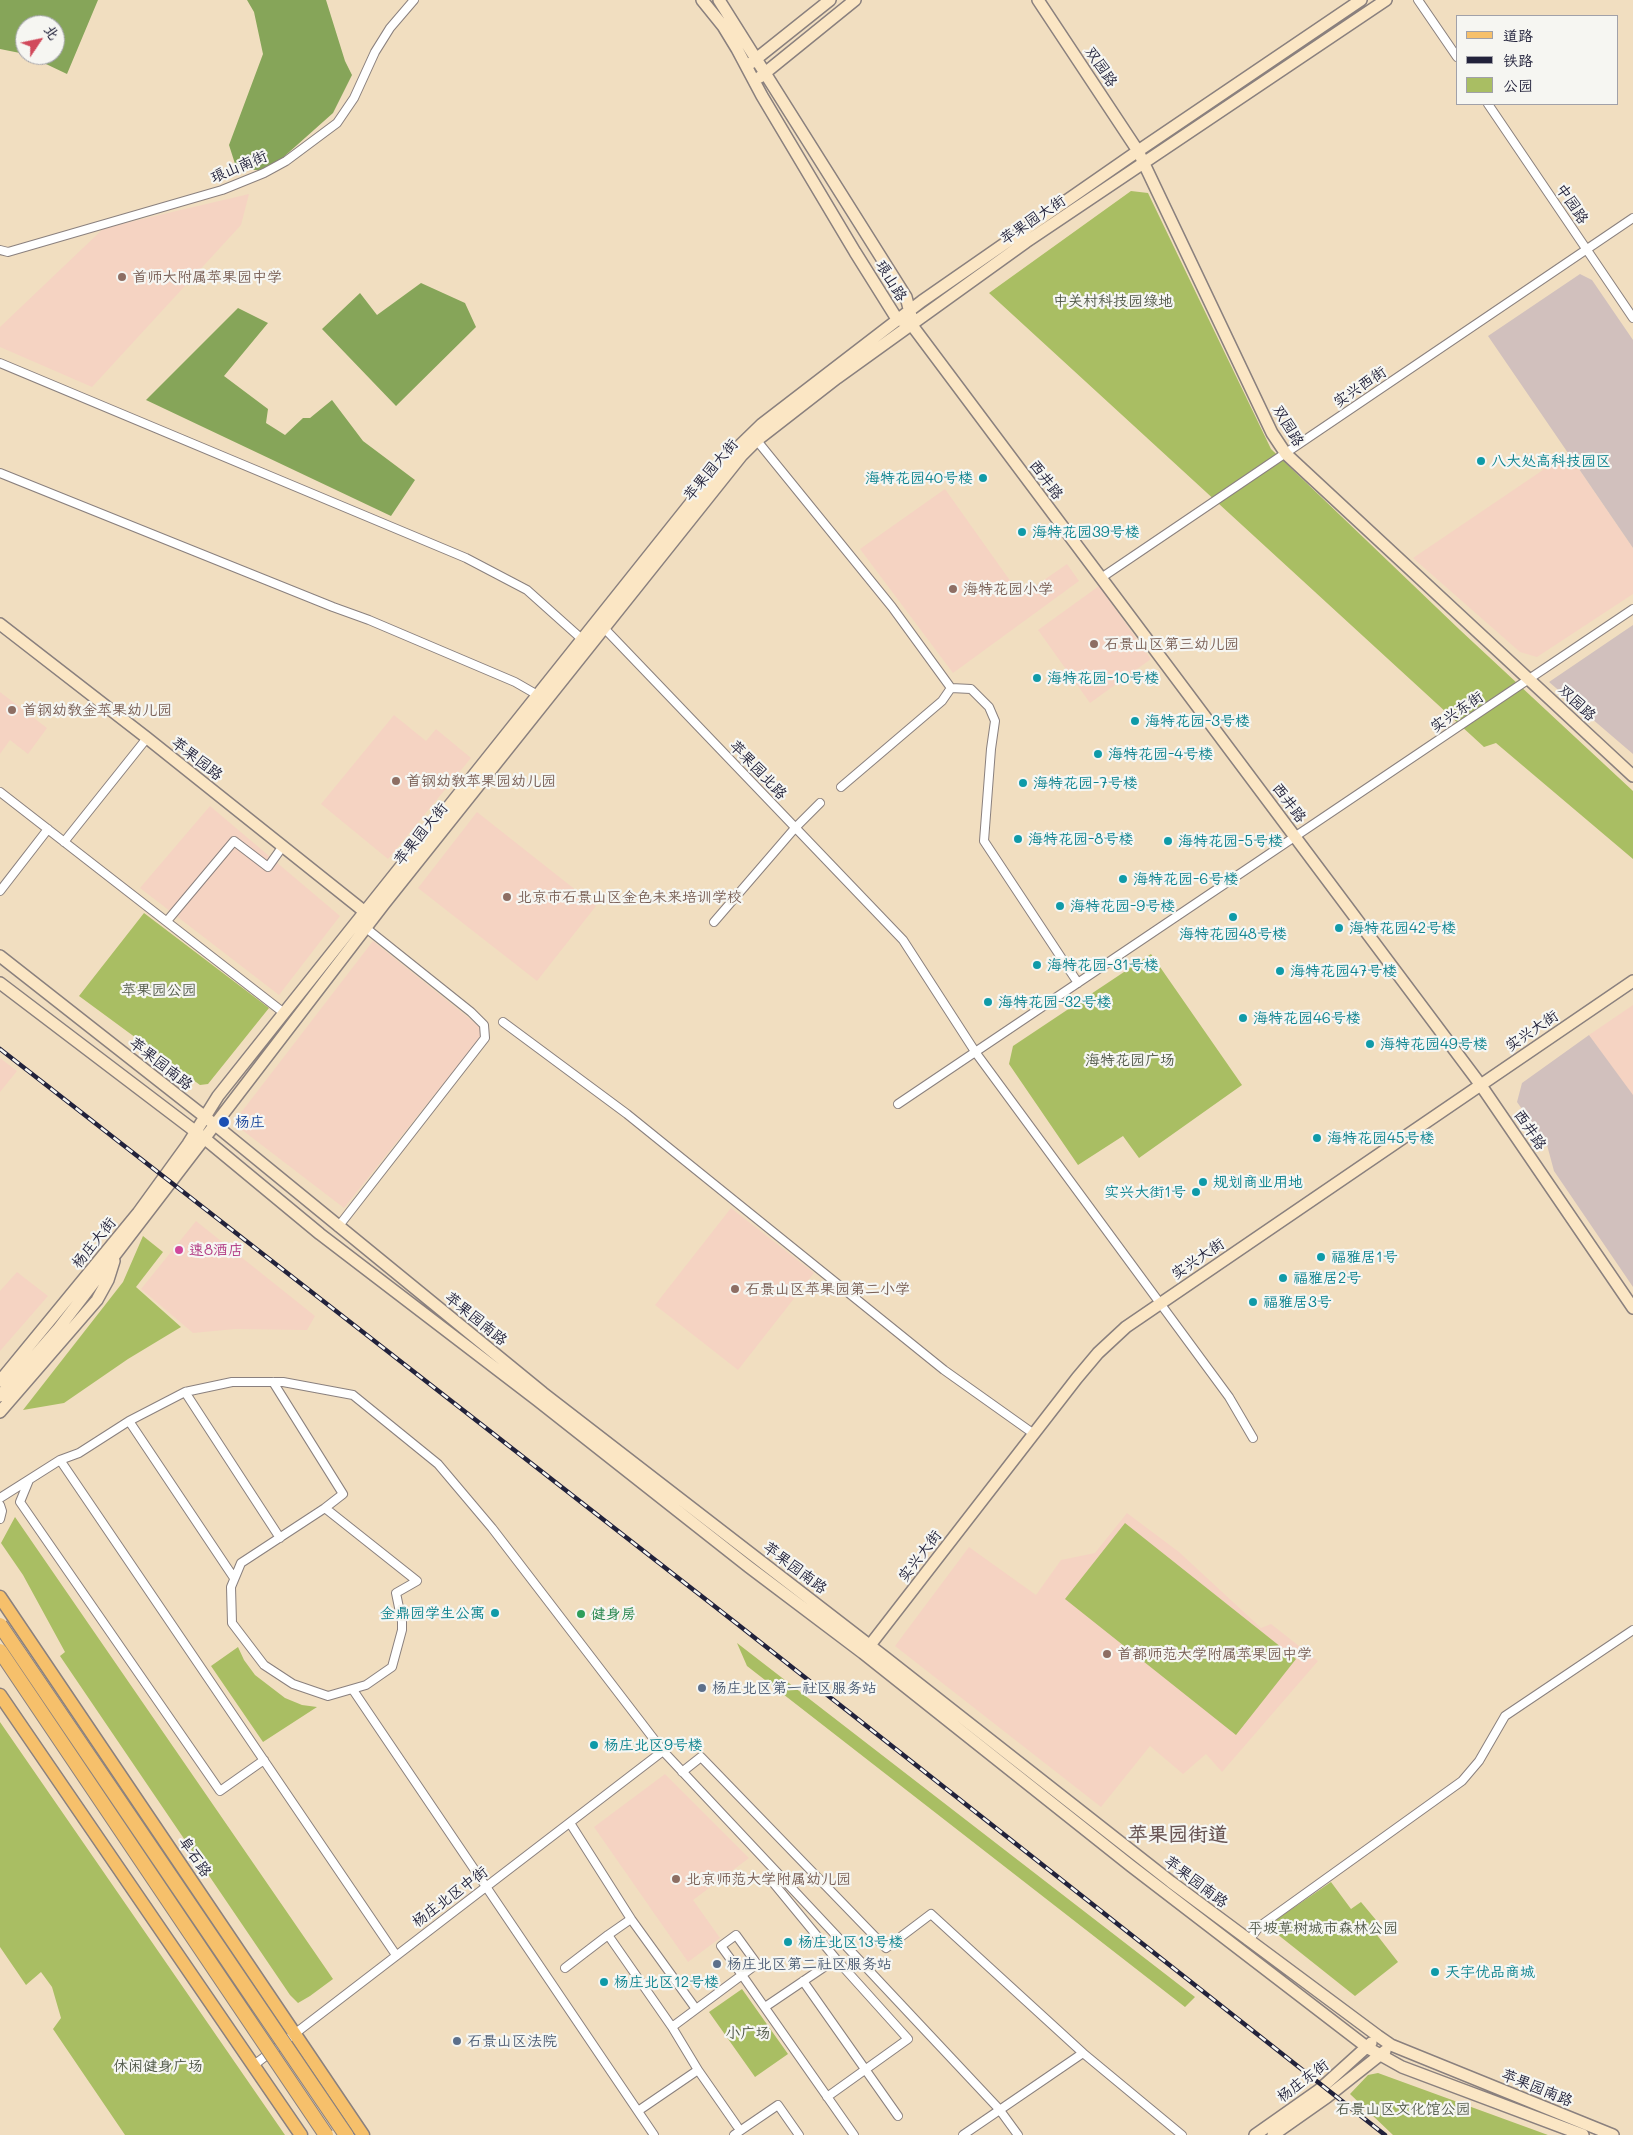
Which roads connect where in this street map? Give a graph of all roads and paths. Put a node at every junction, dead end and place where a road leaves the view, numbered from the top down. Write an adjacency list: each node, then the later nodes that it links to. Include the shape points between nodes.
1 (414, 0): 19 (street, 琅山南街, via 390,28 354,98 337,123 286,161 222,190 8,252)
2 (702, 0): 12 (main road, 琅山路, via 723,26)
3 (719, 0): 11 (main road, 琅山路)
4 (830, 0): 11 (main road)
5 (855, 0): 13 (main road)
6 (1038, 0): 16 (main road, 双园路)
7 (1361, 0): 16 (main road, 苹果园大街)
8 (1386, 0): 17 (main road, 苹果园大街)
9 (1418, 0): 10 (street)
10 (1456, 56)
11 (757, 60): 12 (main road); 13 (main road, 琅山路)
12 (747, 66): 14 (main road, 琅山路)
13 (765, 74): 14 (main road); 21 (main road, 琅山路, via 906,297)
14 (755, 81): 23 (main road, 琅山路)
15 (1489, 105): 20 (street, 中园路)
16 (1138, 151): 17 (main road, 双园路); 21 (main road, 苹果园大街)
17 (1144, 162): 24 (main road, 苹果园大街); 27 (main road, 双园路, via 1272,433)
18 (1633, 218): 20 (street, 实兴西街)
19 (0, 250)
20 (1586, 250): 22 (street, 中园路); 27 (street, 实兴西街)
21 (910, 310): 23 (main road, 苹果园大街); 24 (main road, 琅山路)
22 (1633, 318)
23 (897, 319): 24 (main road, 琅山路); 26 (main road, 苹果园大街)
24 (911, 324): 26 (main road, 苹果园大街); 29 (main road, 西井路)
25 (0, 363): 33 (street, via 466,558 527,590)
26 (754, 437): 32 (main road, 苹果园大街); 33 (main road, 苹果园大街, via 701,488); 35 (street, via 892,607)
27 (1286, 454): 29 (street, 实兴西街); 34 (main road, 双园路)
28 (0, 473): 36 (street, via 369,620 515,682)
29 (1101, 578): 44 (main road, 西井路)
30 (1633, 609): 34 (street, 实兴东街)
31 (0, 624): 37 (main road, 苹果园路)
32 (604, 628): 33 (main road, 苹果园大街); 42 (street, 苹果园北路)
33 (586, 642): 36 (main road, 苹果园大街)
34 (1530, 679): 38 (main road, 双园路); 44 (street, 实兴东街)
35 (951, 688): 39 (street, via 942,701); 54 (street, via 971,689 989,707 995,721 984,841)
36 (542, 698): 48 (main road, 苹果园大街)
37 (147, 738): 45 (street); 46 (main road, 苹果园路)
38 (1633, 776)
39 (841, 787)
40 (0, 792): 43 (street)
41 (820, 803): 42 (street)
42 (796, 828): 50 (street); 57 (street, 苹果园北路, via 894,929)
43 (48, 829): 45 (street); 47 (street)
44 (1296, 837): 54 (street, 实兴东街); 58 (main road, 西井路)
45 (64, 842): 49 (street)
46 (283, 846): 48 (main road, 苹果园路); 49 (street, via 268,867 234,841)
47 (0, 891)
48 (368, 919): 55 (main road, 苹果园大街); 60 (main road, 苹果园大街); 62 (street, via 484,1025 485,1038)
49 (167, 921): 55 (street)
50 (714, 922)
51 (0, 956): 60 (main road, 苹果园南路)
52 (1633, 981): 58 (main road, 实兴大街)
53 (0, 983): 61 (main road, 苹果园南路)
54 (1078, 983): 57 (street, 实兴东街)
55 (284, 1013): 60 (main road, 苹果园大街, via 218,1096)
56 (503, 1022): 72 (street, via 627,1114 944,1370)
57 (976, 1053): 59 (street, 实兴东街); 64 (street, 苹果园北路)
58 (1480, 1084): 64 (main road, 实兴大街); 65 (main road, 西井路)
59 (898, 1104)
60 (209, 1121): 61 (main road, 杨庄大街); 62 (main road, 苹果园南路)
61 (200, 1135): 63 (main road, 杨庄大街); 66 (main road, 杨庄大街); 85 (main road, 苹果园南路, via 320,1234 749,1567)
62 (338, 1227): 85 (main road, 苹果园南路)
63 (116, 1254): 69 (main road, 杨庄大街, via 59,1328); 70 (main road, 杨庄大街, via 108,1280 97,1300)
64 (1160, 1304): 72 (main road, 实兴大街, via 1103,1347); 73 (street, 苹果园北路, via 1229,1397)
65 (1633, 1308)
66 (0, 1381)
67 (273, 1382): 68 (street, via 232,1382); 78 (street, via 343,1494); 89 (street, via 353,1396 438,1464 492,1528)
68 (185, 1392): 71 (street); 80 (street)
69 (0, 1396)
70 (0, 1412)
71 (129, 1421): 74 (street); 81 (street)
72 (1034, 1434): 85 (main road, 实兴大街)
73 (1253, 1438)
74 (60, 1460): 75 (street); 90 (street)
75 (29, 1480): 76 (street); 90 (street, via 20,1502 220,1791)
76 (0, 1498)
77 (0, 1505): 79 (street)
78 (325, 1508): 80 (street); 87 (street, via 417,1581 396,1593 402,1630 392,1667)
79 (0, 1518)
80 (280, 1538): 81 (street, via 241,1563)
81 (234, 1578): 87 (street, via 230,1587 232,1623 264,1666 292,1684 328,1696)
82 (0, 1597): 106 (main road, 阜石路)
83 (0, 1625): 122 (highway, 阜石路, bridge)
84 (1633, 1630): 97 (street, via 1505,1716 1479,1761 1462,1781 1260,1926)
85 (867, 1649): 97 (main road, 苹果园南路); 109 (main road, 苹果园南路, via 1138,1871)
86 (0, 1651): 121 (highway, bridge)
87 (353, 1690): 94 (street)
88 (0, 1695): 112 (main road)
89 (663, 1751): 91 (street); 92 (street, 杨庄北区中街)
90 (264, 1760): 98 (street)
91 (682, 1772): 110 (street, via 701,1757 886,1948 931,1914); 116 (street)
92 (570, 1822): 94 (street, 杨庄北区中街); 95 (street)
93 (770, 1880): 99 (street)
94 (486, 1887): 98 (street, 杨庄北区中街); 117 (street)
95 (631, 1919): 96 (street); 104 (street)
96 (608, 1935): 100 (street); 105 (street)
97 (1248, 1940): 107 (main road, 苹果园南路)
98 (396, 1955): 106 (street, 杨庄北区中街)
99 (836, 1959): 102 (street); 113 (street, via 908,2039)
100 (565, 1968)
101 (742, 1975): 101 (street, via 757,1964 736,1935 721,1946); 103 (street); 104 (street)
102 (803, 1981): 103 (street); 113 (street)
103 (764, 2007): 115 (street)
104 (696, 2009): 105 (street)
105 (672, 2027): 114 (street)
106 (294, 2033): 112 (street, 杨庄北区中街); 123 (main road, 阜石路)
107 (1378, 2036): 108 (main road, 苹果园南路); 109 (main road, 杨庄东街)
108 (1392, 2045): 111 (main road, 杨庄东街); 134 (main road, 苹果园南路)
109 (1368, 2048): 111 (main road, 苹果园南路); 131 (main road, 杨庄东街, via 1319,2090)
110 (1083, 2053): 116 (street); 130 (street)
111 (1380, 2056): 132 (main road, 杨庄东街); 133 (main road, 苹果园南路)
112 (254, 2065): 120 (main road)
113 (866, 2069): 115 (street); 118 (street)
114 (698, 2070): 117 (street); 119 (street)
115 (827, 2097): 127 (street)
116 (999, 2109): 128 (street); 129 (street)
117 (638, 2111): 124 (street)
118 (898, 2116)
119 (737, 2126)
120 (301, 2135)
121 (326, 2135)
122 (346, 2135)
123 (363, 2135)
124 (654, 2135)
125 (734, 2135): 126 (street, via 778,2105)
126 (799, 2135)
127 (854, 2135)
128 (963, 2135)
129 (1018, 2135)
130 (1182, 2135)
131 (1255, 2135)
132 (1273, 2135)
133 (1583, 2135)
134 (1613, 2135)

